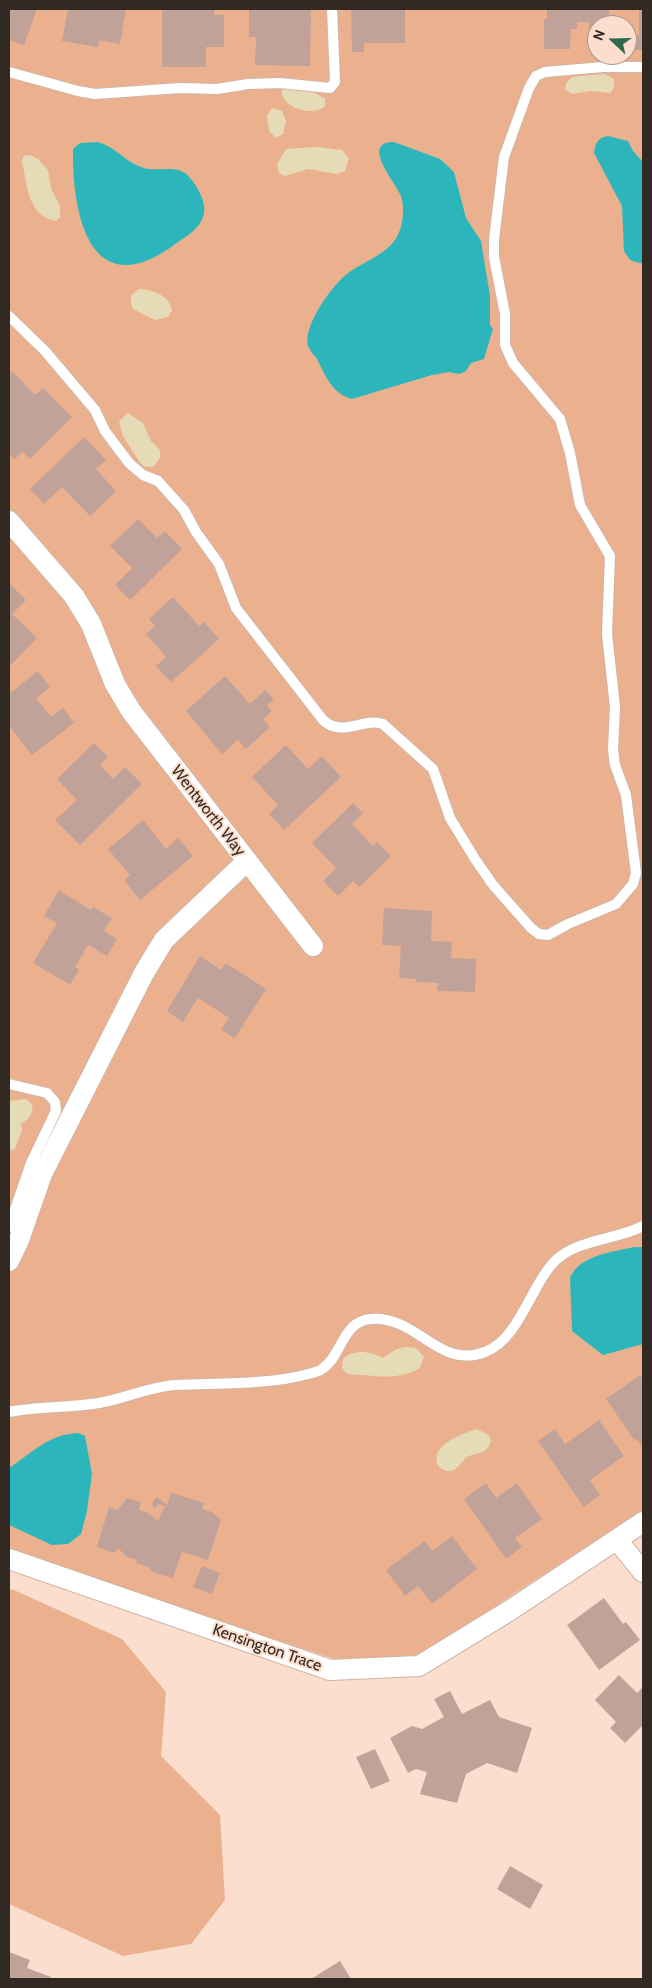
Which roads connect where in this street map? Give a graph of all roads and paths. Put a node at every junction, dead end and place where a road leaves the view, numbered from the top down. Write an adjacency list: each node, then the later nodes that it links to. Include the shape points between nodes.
1 (332, 9): 3 (lane, via 335,82 330,88 280,83 248,84 217,90 180,88 95,94)
2 (643, 67): 4 (lane, via 589,68 545,72 536,76 505,151 494,239 507,352 560,419 580,505 610,556 607,634 615,707 613,750 624,788 634,850 636,878 621,899 606,910 568,924 548,936 531,928 478,864 450,818 438,778 430,765 383,724 373,722 340,728 322,720 236,608 222,568 184,510 158,481 129,464 105,431 95,410 45,351)
3 (9, 72)
4 (9, 316)
5 (9, 521): 6 (street, Wentworth Way, via 74,596 91,624 115,684 131,711)
6 (247, 861): 7 (street); 11 (street, Wentworth Way, via 164,940 144,973 42,1174)
7 (313, 946)
8 (9, 1084): 10 (lane, via 47,1093 55,1102 56,1111 31,1163)
9 (643, 1226): 12 (lane, via 560,1257 505,1337 491,1350 480,1354 453,1355 412,1329 368,1319 350,1329 322,1369 301,1376 175,1385 98,1403)
10 (9, 1227)
11 (9, 1260)
12 (9, 1412)
13 (643, 1522): 14 (street, Kensington Trace)
14 (617, 1540): 15 (street, Kensington Trace, via 419,1666 330,1670); 16 (street)
15 (9, 1558)
16 (643, 1572)

